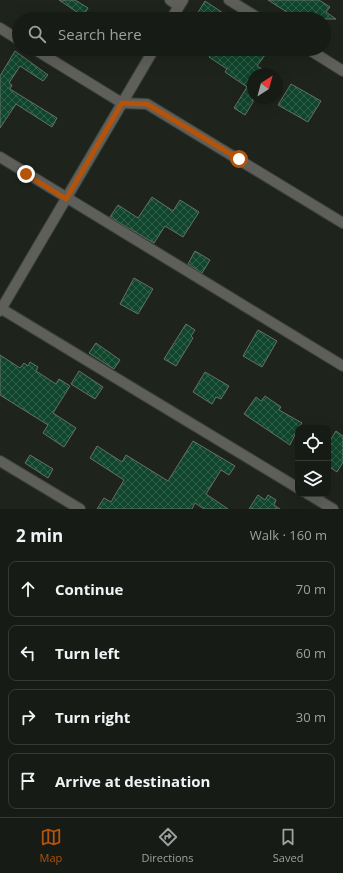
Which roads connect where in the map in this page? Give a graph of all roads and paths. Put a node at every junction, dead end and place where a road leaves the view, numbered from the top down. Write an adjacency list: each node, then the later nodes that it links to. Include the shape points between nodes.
1 (170, 0): 3 (street)
2 (229, 0): 5 (street)
3 (181, 3): 4 (street)
4 (175, 12)
5 (249, 12)
6 (0, 28): 7 (street)
7 (12, 36)
8 (45, 56): 12 (street)
9 (150, 56): 12 (street)
10 (319, 56): 11 (street)
11 (343, 71)
12 (122, 103): 14 (street); 15 (street, via 147,104)
13 (0, 157): 14 (street)
14 (66, 199): 16 (street); 17 (street)
15 (343, 223)
16 (0, 309): 19 (street)
17 (343, 366)
18 (0, 461): 21 (street)
19 (295, 486)
20 (313, 497): 22 (street)
21 (80, 509)
22 (333, 509)

